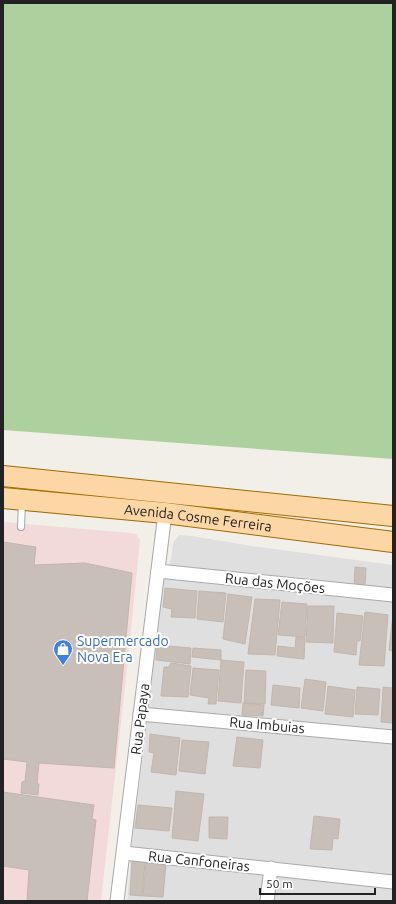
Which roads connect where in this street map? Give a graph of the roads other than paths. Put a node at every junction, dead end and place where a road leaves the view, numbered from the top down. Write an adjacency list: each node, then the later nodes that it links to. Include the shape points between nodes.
1 (3, 476): 4 (main road, Avenida Cosme Ferreira)
2 (12, 499): 3 (main road, Avenida Cosme Ferreira); 5 (lane)
3 (165, 513): 6 (main road, Avenida Cosme Ferreira); 7 (street, Rua Papaya)
4 (393, 516)
5 (21, 527)
6 (393, 542)
7 (158, 571): 8 (street, Rua das Moções); 9 (street, Rua Papaya)
8 (393, 594)
9 (140, 714): 10 (street, Rua Imbuias); 11 (street, Rua Papaya)
10 (393, 737)
11 (124, 853): 12 (street, Rua Canfoneiras); 14 (street, Rua Papaya)
12 (270, 868): 13 (street, Rua Canfoneiras); 15 (street)
13 (393, 882)
14 (117, 901)
15 (267, 901)

